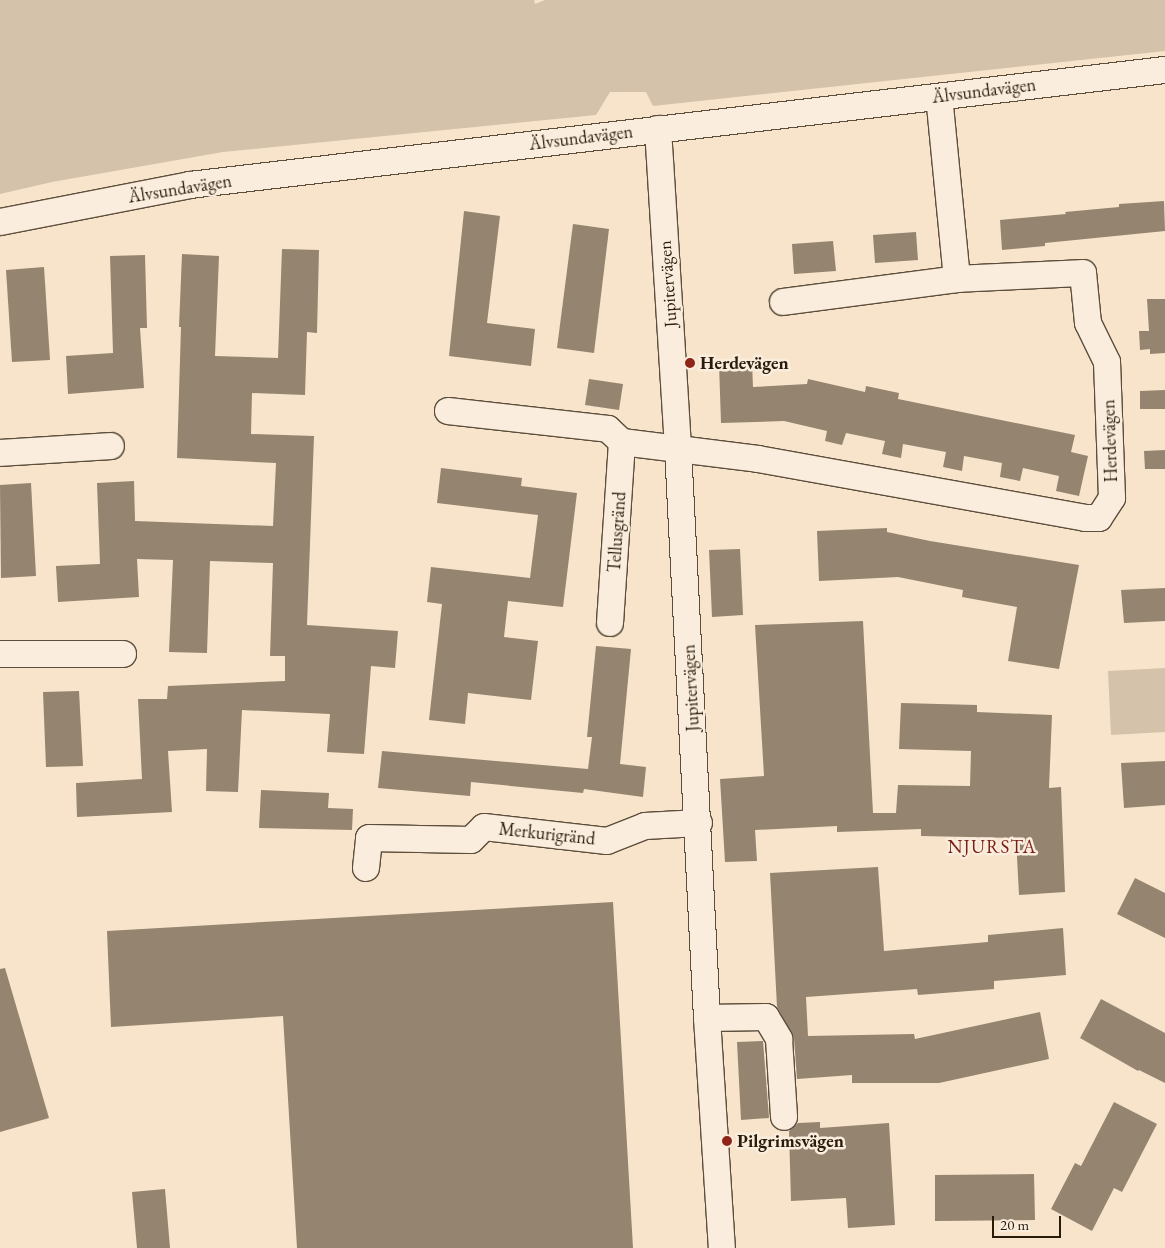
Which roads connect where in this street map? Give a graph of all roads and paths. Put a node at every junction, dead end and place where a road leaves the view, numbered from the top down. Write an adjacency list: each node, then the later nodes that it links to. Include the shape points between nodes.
1 (1165, 70): 2 (street, Älvsundavägen)
2 (939, 97): 3 (street, Älvsundavägen); 5 (street)
3 (658, 129): 4 (street, Älvsundavägen, via 190,185); 10 (street, Jupitervägen)
4 (0, 222)
5 (958, 279): 6 (street, Herdevägen); 10 (street, Herdevägen, via 1083,273 1088,323 1107,362 1112,498 1099,518)
6 (783, 302)
7 (448, 411): 8 (street, via 608,428)
8 (622, 442): 10 (street); 12 (street, Tellusgränd)
9 (111, 446): 11 (street)
10 (678, 448): 15 (street, Jupitervägen)
11 (0, 453)
12 (610, 622)
13 (0, 654): 14 (street)
14 (123, 654)
15 (699, 823): 16 (street, Merkurigränd, via 644,826 607,841 484,827 471,840 369,838); 17 (street, Jupitervägen)
16 (366, 868)
17 (707, 1018): 18 (street, via 766,1017 779,1039); 19 (street, Jupitervägen)
18 (784, 1117)
19 (722, 1248)

